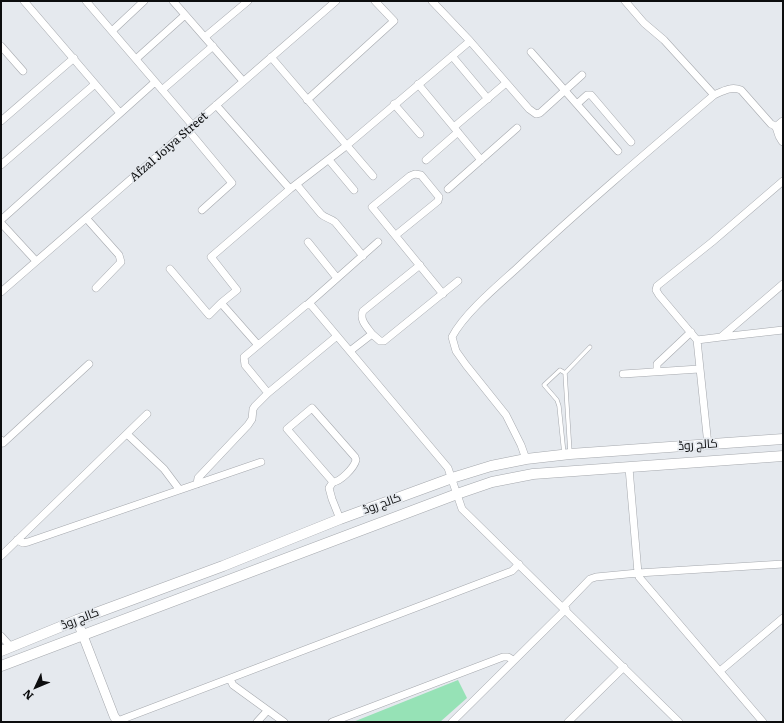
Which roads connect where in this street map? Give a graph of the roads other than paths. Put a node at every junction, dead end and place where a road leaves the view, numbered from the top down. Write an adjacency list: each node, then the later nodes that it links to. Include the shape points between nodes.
1 (24, 1): 19 (street)
2 (86, 1): 11 (street)
3 (144, 1): 11 (street)
4 (173, 1): 10 (street)
5 (248, 1): 12 (street)
6 (336, 1): 18 (street, Afzal Joiya Street)
7 (375, 1): 32 (street, via 394,21)
8 (432, 1): 13 (street)
9 (625, 1): 30 (street)
10 (185, 15): 12 (street); 20 (street)
11 (112, 31): 20 (street)
12 (205, 37): 15 (street)
13 (470, 41): 17 (street); 25 (street)
14 (1, 46): 21 (street)
15 (213, 46): 23 (street); 28 (street)
16 (531, 52): 29 (street)
17 (452, 56): 27 (street); 31 (street)
18 (271, 57): 23 (street, Afzal Joiya Street); 32 (street)
19 (74, 58): 26 (street); 37 (street)
20 (136, 59): 24 (street)
21 (23, 71)
22 (582, 75): 29 (street)
23 (243, 81): 35 (street, Afzal Joiya Street)
24 (155, 82): 28 (street); 36 (street)
25 (506, 83): 29 (street, via 536,114); 31 (street)
26 (96, 84): 36 (street); 50 (street)
27 (418, 84): 33 (street); 41 (street)
28 (162, 90): 39 (street)
29 (565, 90): 34 (street)
30 (714, 95): 38 (street, via 728,89 741,90 771,124); 99 (street, via 548,238 480,302 455,330 452,337 456,351 506,415)
31 (488, 99): 41 (street)
32 (307, 100): 45 (street)
33 (394, 104): 42 (street); 45 (street)
34 (577, 104): 44 (street, via 590,95); 46 (street)
35 (216, 105): 39 (street, Afzal Joiya Street); 54 (street)
36 (120, 113): 59 (street)
37 (3, 117)
38 (780, 125): 43 (street, via 780,136)
39 (191, 128): 57 (street, via 232,184); 58 (street, Afzal Joiya Street)
40 (517, 128): 49 (street)
41 (456, 130): 48 (street); 49 (street)
42 (420, 134)
43 (783, 141)
44 (631, 142)
45 (346, 146): 47 (street); 51 (street)
46 (618, 151)
47 (329, 160): 53 (street); 56 (street)
48 (426, 160)
49 (482, 160): 55 (street)
50 (1, 165)
51 (373, 176)
52 (783, 181): 77 (street, via 657,286 659,295)
53 (298, 185): 54 (street); 64 (street, via 324,218 332,219)
54 (290, 189): 74 (street, via 211,256 236,290)
55 (448, 189)
56 (354, 190)
57 (202, 210)
58 (86, 218): 65 (street, Afzal Joiya Street); 71 (street, via 119,255 121,262)
59 (1, 220)
60 (1, 223): 65 (street)
61 (396, 235): 61 (street, via 440,197 421,175 410,176 372,206); 66 (street)
62 (308, 242): 68 (street)
63 (378, 242): 64 (street)
64 (363, 256): 68 (street)
65 (36, 261): 72 (street, Afzal Joiya Street)
66 (420, 265): 73 (street); 78 (street, via 363,311 362,320)
67 (170, 269): 74 (street, via 209,315)
68 (337, 278): 75 (street)
69 (458, 281): 73 (street)
70 (783, 284): 80 (street)
71 (96, 288)
72 (1, 292)
73 (443, 294): 78 (street, via 384,341 380,341)
74 (222, 303): 82 (street)
75 (308, 304): 79 (street, via 314,307); 82 (street)
76 (783, 330): 80 (street)
77 (691, 332): 81 (street); 87 (street, via 657,364)
78 (372, 334): 84 (street)
79 (337, 336): 84 (street); 90 (street)
80 (721, 337): 81 (street)
81 (697, 340): 86 (street)
82 (258, 345): 90 (street, via 244,357 244,363)
83 (590, 347): 88 (lane)
84 (350, 352): 103 (street, via 448,468)
85 (89, 364): 94 (street)
86 (699, 369): 87 (street); 95 (street)
87 (657, 371): 89 (street)
88 (565, 373): 97 (lane); 97 (lane, via 560,370 544,385 557,400)
89 (623, 374)
90 (268, 393): 105 (street, via 253,409 252,419 248,425 198,478)
91 (147, 414): 92 (street)
92 (127, 434): 106 (street, via 164,469); 109 (street)
93 (783, 439): 95 (main road, کالج روڈ)
94 (2, 442)
95 (708, 445): 96 (main road, کالج روڈ)
96 (643, 450): 97 (main road, کالج روڈ); 101 (main road)
97 (568, 454): 99 (main road, کالج روڈ)
98 (783, 456): 101 (main road, کالج روڈ)
99 (526, 459): 103 (main road, کالج روڈ)
100 (261, 462): 105 (street)
101 (644, 467): 102 (main road, کالج روڈ)
102 (629, 468): 107 (main road, کالج روڈ, via 523,475); 113 (street)
103 (452, 478): 107 (street); 108 (main road, کالج روڈ)
104 (333, 482): 104 (street, via 337,482 353,468 356,460 312,408 287,429); 108 (street, via 329,491)
105 (197, 484): 106 (street)
106 (179, 489): 109 (street, via 28,542)
107 (457, 494): 111 (street, via 462,509); 117 (main road, کالج روڈ)
108 (340, 519): 116 (main road, کالج روڈ)
109 (17, 540): 110 (street)
110 (1, 556)
111 (519, 564): 114 (street); 125 (street, via 512,571)
112 (783, 564): 113 (street)
113 (638, 573): 114 (street, via 590,579); 124 (street, via 642,581)
114 (564, 608): 121 (street); 123 (street)
115 (783, 618): 124 (street)
116 (77, 620): 117 (street); 119 (main road, کالج روڈ)
117 (82, 635): 122 (main road, کالج روڈ); 127 (street)
118 (1, 636): 119 (street)
119 (11, 647): 120 (main road, کالج روڈ)
120 (1, 651)
121 (513, 660): 130 (street, via 508,656 504,657); 131 (street)
122 (1, 666)
123 (624, 667): 132 (street); 133 (street)
124 (720, 671): 134 (street)
125 (230, 679): 126 (street, via 233,685); 127 (street)
126 (267, 711): 128 (street); 129 (street)
127 (117, 722)
128 (257, 722)
129 (284, 722)
130 (332, 722)
131 (452, 722)
132 (568, 722)
133 (679, 722)
134 (764, 722)

